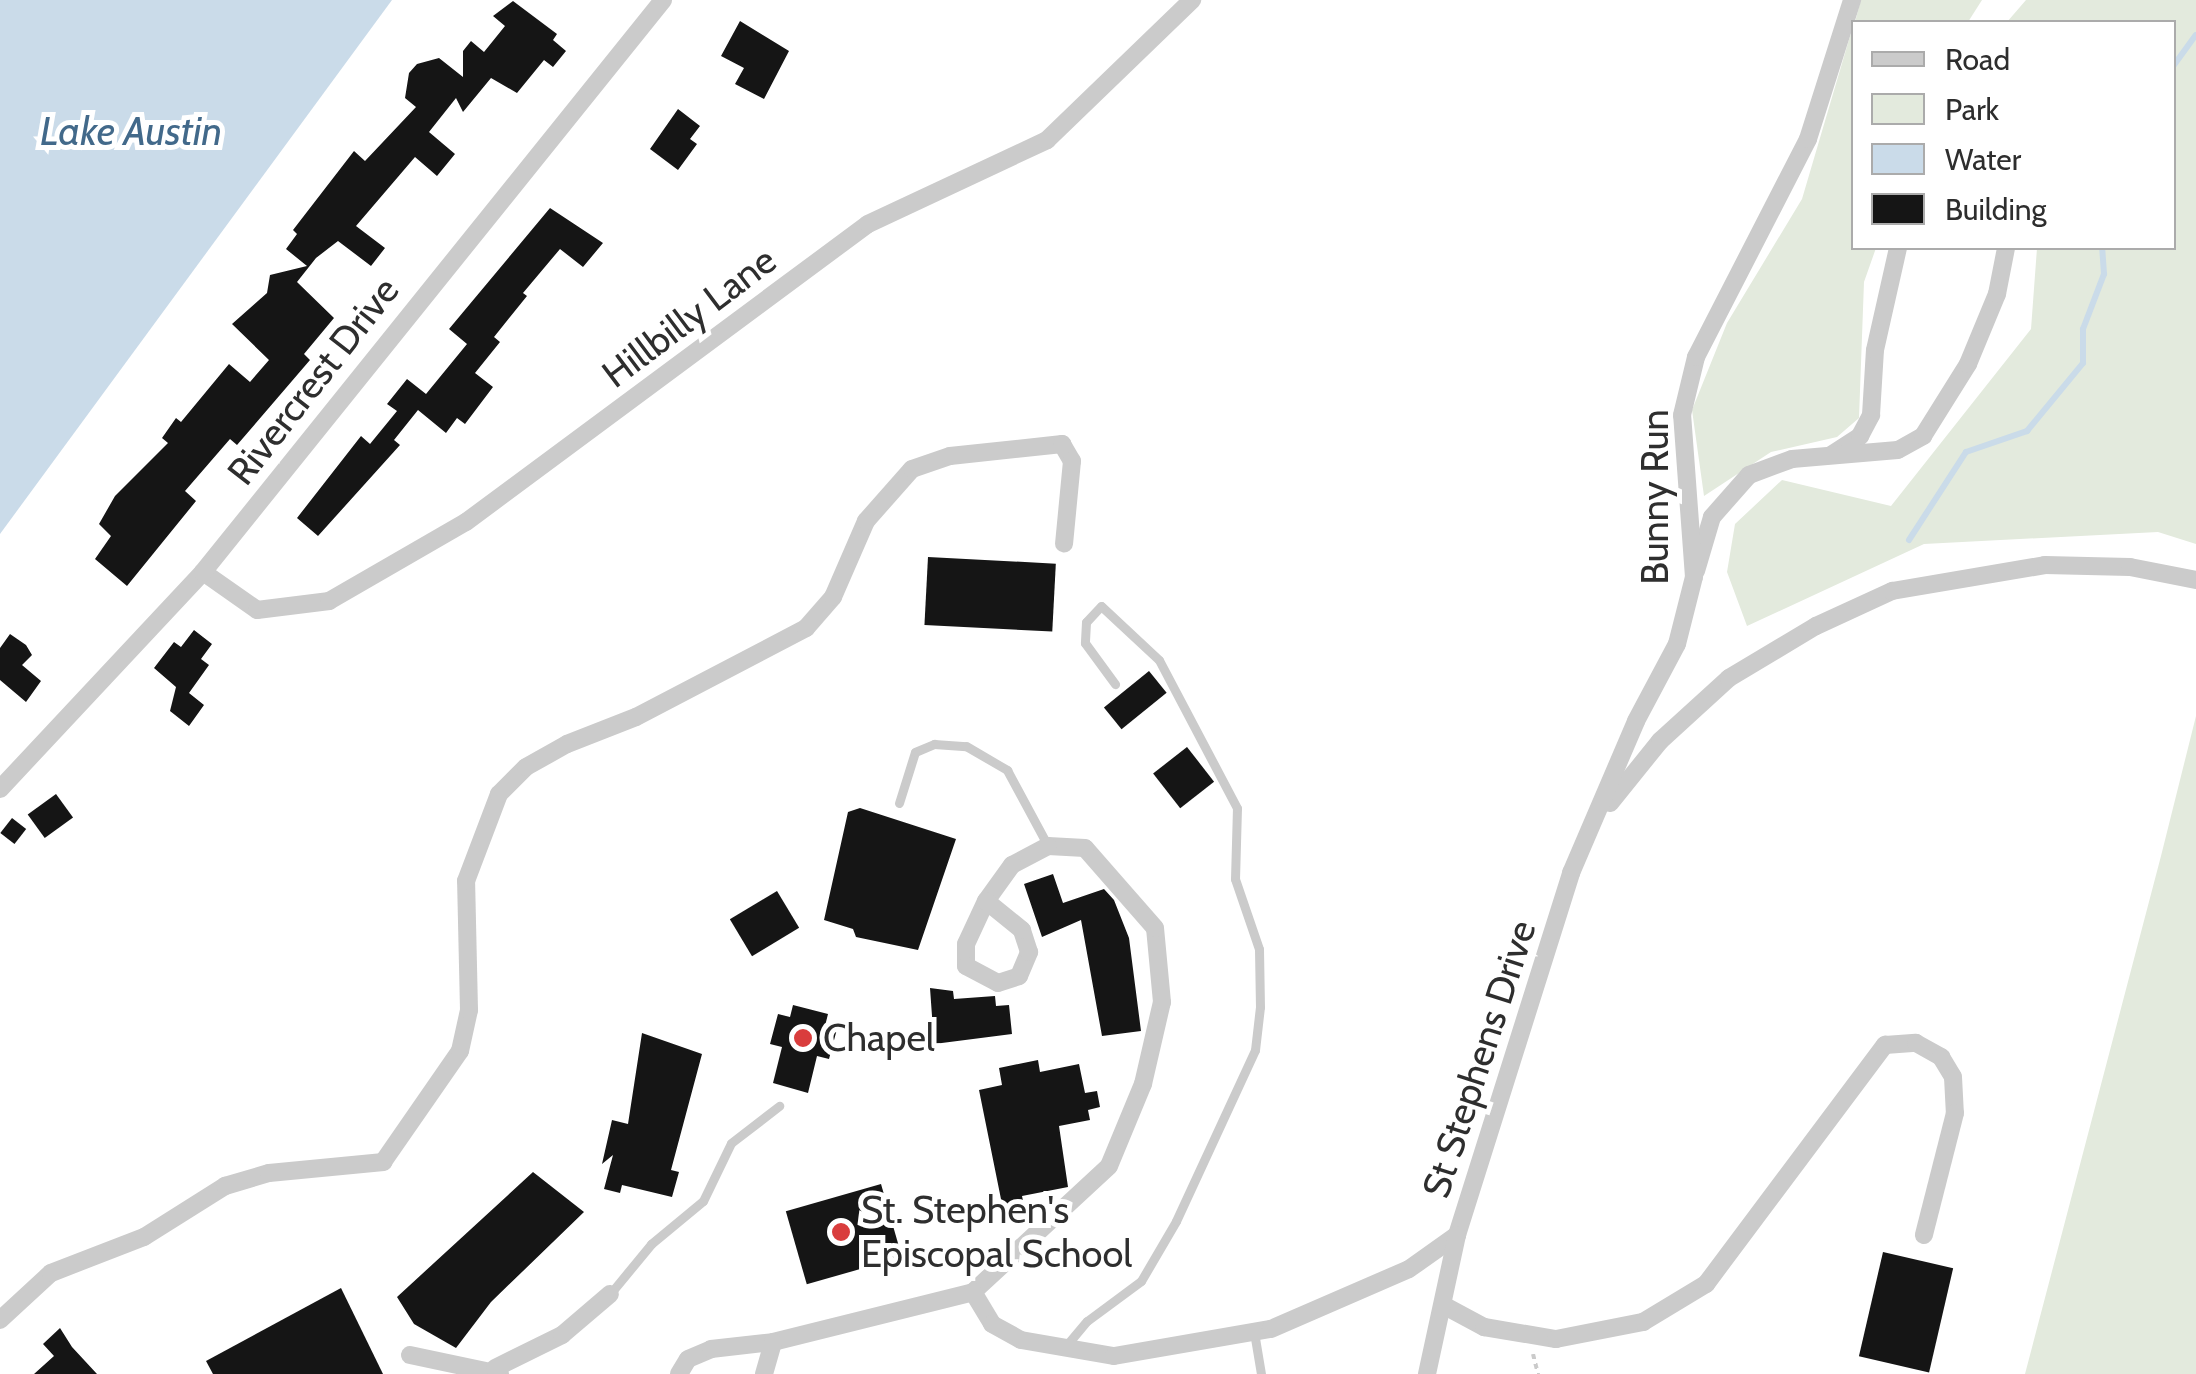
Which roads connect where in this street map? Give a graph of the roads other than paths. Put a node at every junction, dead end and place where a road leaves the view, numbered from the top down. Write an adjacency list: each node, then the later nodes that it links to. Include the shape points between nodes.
1 (662, 0): 8 (street, Rivercrest Drive)
2 (1192, 0): 8 (street, Hillbilly Lane, via 1047,140 868,224 448,532 329,601 257,610)
3 (1852, 0): 9 (street, Bunny Run, via 1808,138 1696,358 1682,415)
4 (1898, 250): 6 (street, via 1874,350 1872,415 1860,436)
5 (2006, 250): 6 (street, via 1968,364 1923,436 1898,450)
6 (1830, 455): 9 (street, via 1749,474 1712,517)
7 (1064, 544): 23 (street, via 1072,461 1062,444 950,456 912,470 866,521 834,597 806,628 526,766 500,794 466,880 469,1010 460,1051 383,1162 269,1174 225,1186 144,1237 51,1273)
8 (203, 572): 12 (street, Rivercrest Drive)
9 (1694, 576): 14 (street, Bunny Run, via 1677,644 1636,721)
10 (2196, 580): 14 (street, via 2130,568 2045,565 1892,591 1729,678 1650,752)
11 (1115, 684): 26 (lane, via 1085,643 1086,622 1101,606 1113,610 1159,660 1237,808 1234,879 1259,949 1260,1006 1255,1050 1176,1222 1141,1281 1087,1320)
12 (0, 789)
13 (900, 802): 15 (lane, via 914,752 966,746 1007,770)
14 (1593, 828): 18 (street, St Stephens Drive, via 1571,873)
15 (1048, 846): 16 (street, via 1012,865); 20 (street, via 1085,848 1155,928 1162,1002 1143,1084 1109,1166)
16 (986, 901): 16 (street, via 1022,930 1029,952 1020,976 998,983 966,966 966,944)
17 (780, 1106): 21 (lane, via 731,1143 696,1210 651,1244)
18 (1457, 1236): 22 (street); 24 (street, St Stephens Drive, via 1409,1269)
19 (1924, 1236): 22 (street, via 1955,1113 1952,1077 1940,1058 1916,1043 1885,1046 1706,1284 1643,1322 1556,1339 1484,1327)
20 (974, 1292): 25 (street); 26 (street, St Stephens Drive, via 992,1324 1021,1340)
21 (610, 1294): 28 (street, via 562,1335)
22 (1443, 1305): 32 (street)
23 (0, 1320)
24 (1254, 1332): 26 (street, St Stephens Drive, via 1114,1356); 31 (lane)
25 (773, 1342): 29 (street, via 711,1349 688,1358); 30 (street)
26 (1063, 1349)
27 (410, 1355): 28 (street)
28 (497, 1371)
29 (678, 1374)
30 (764, 1374)
31 (1262, 1374)
32 (1427, 1374)

